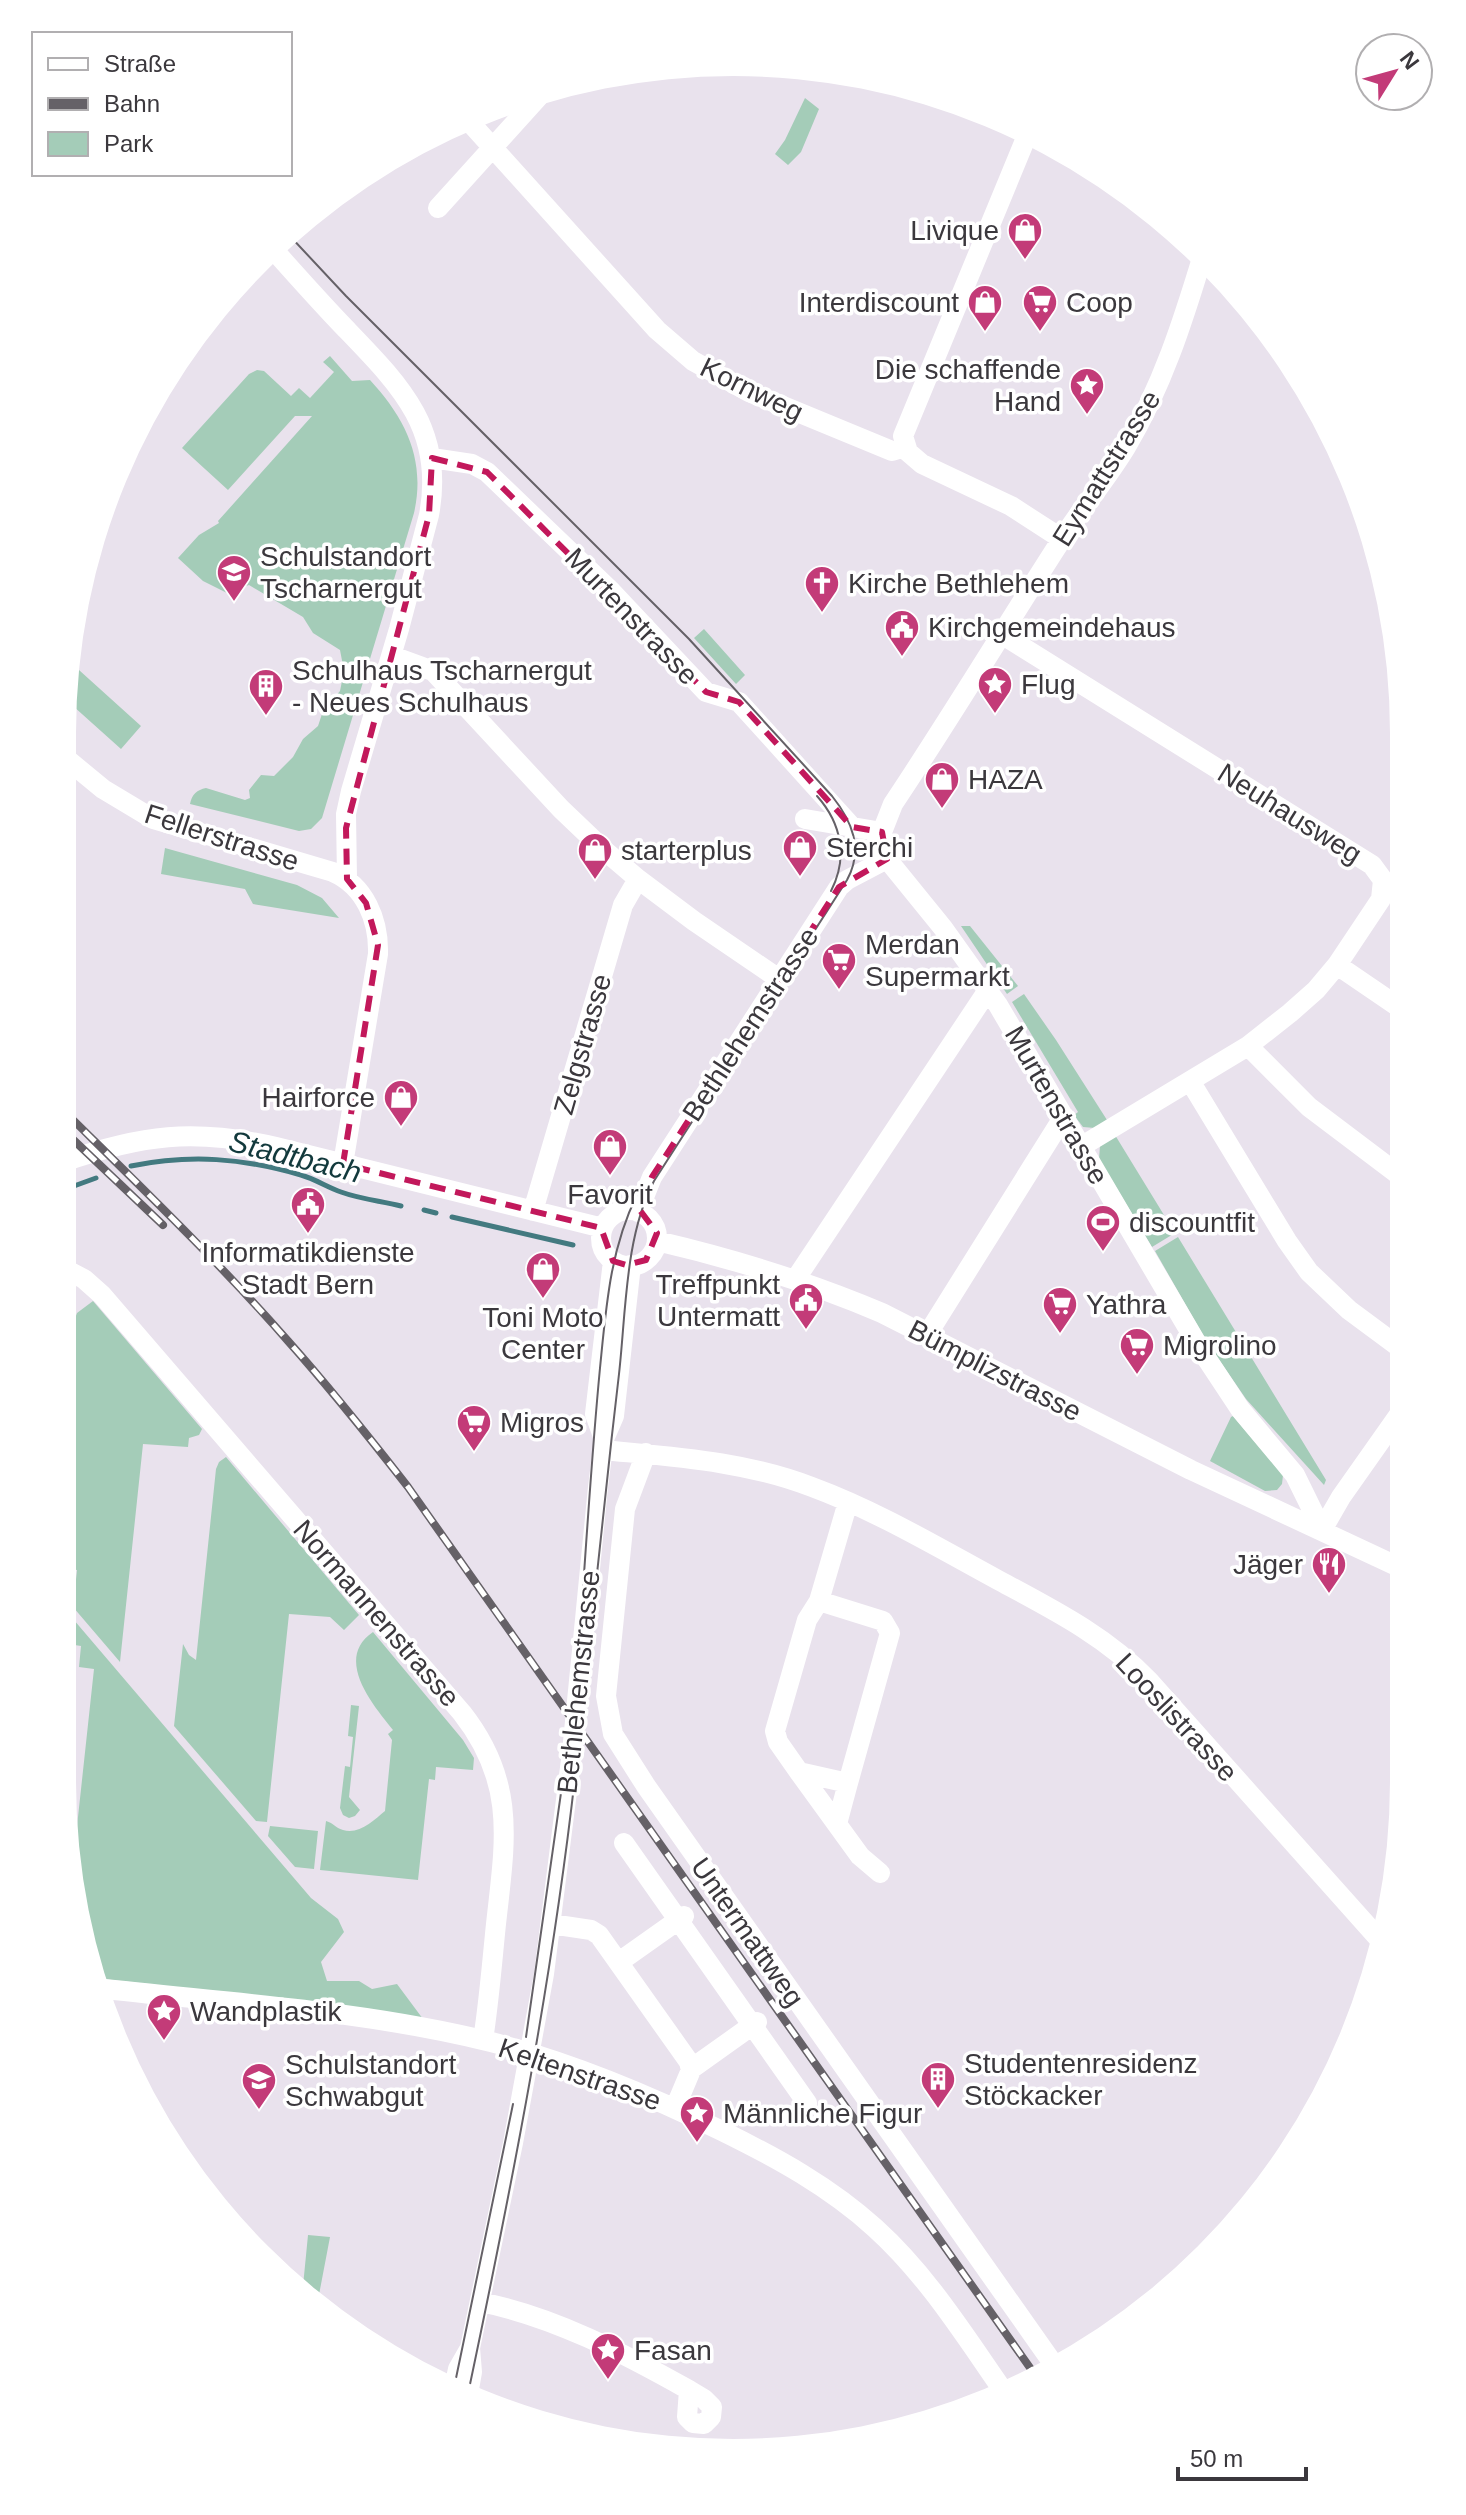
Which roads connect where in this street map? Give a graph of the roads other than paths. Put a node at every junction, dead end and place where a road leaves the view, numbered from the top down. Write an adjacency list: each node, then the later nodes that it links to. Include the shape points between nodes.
1 (527, 109): 4 (street)
2 (475, 129): 4 (street, Kornweg)
3 (1023, 144): 8 (street, via 907,420)
4 (492, 149): 5 (street); 8 (street, Kornweg, via 657,330 693,361 749,392 892,451)
5 (438, 208)
6 (280, 257): 9 (street, via 399,385)
7 (1199, 269): 10 (street, Eymattstrasse, via 1146,410)
8 (905, 447): 10 (street, Kornweg, via 922,464 1011,506)
9 (432, 458): 12 (street, via 429,515); 15 (street, Murtenstrasse, via 472,464 487,472 706,692 739,702)
10 (1062, 539): 11 (street, Eymattstrasse)
11 (1003, 635): 16 (street, Eymattstrasse, via 893,804); 20 (street, Neuhausweg, via 1375,868 1383,880 1381,899)
12 (392, 656): 18 (street, via 346,814); 19 (street, via 438,676 561,809)
13 (76, 767): 18 (street, Fellerstrasse, via 153,819)
14 (805, 819): 15 (street)
15 (852, 827): 16 (street)
16 (882, 832): 17 (street, Murtenstrasse)
17 (887, 859): 21 (street, Bethlehemstrasse, via 839,887); 22 (street, Murtenstrasse)
18 (347, 879): 29 (street, via 366,903 378,945)
19 (638, 879): 21 (street); 31 (street, Zelgstrasse, via 623,905)
20 (1337, 965): 23 (street); 24 (street, Neuhausweg, via 1297,1008)
21 (779, 979): 32 (street, Bethlehemstrasse, via 652,1177)
22 (988, 990): 26 (street, Murtenstrasse); 37 (street)
23 (1390, 1001)
24 (1248, 1046): 25 (street, Neuhausweg); 30 (street, via 1309,1107)
25 (1190, 1081): 27 (street, Neuhausweg); 39 (street, via 1309,1272)
26 (1064, 1116): 27 (street, Murtenstrasse); 38 (street)
27 (1082, 1146): 44 (street, Murtenstrasse, via 1199,1347 1240,1409 1295,1475)
28 (76, 1158): 29 (street, via 128,1141 195,1135 247,1140)
29 (343, 1164): 31 (street)
30 (1390, 1168)
31 (533, 1211): 33 (street)
32 (638, 1212): 33 (street, via 617,1213); 34 (street, via 654,1226)
33 (603, 1228): 35 (street, via 602,1243)
34 (657, 1241): 35 (street, via 646,1260); 37 (street, Bümplizstrasse)
35 (622, 1263): 41 (street, Bethlehemstrasse, via 614,1416)
36 (76, 1275): 58 (street, Normannenstrasse, via 102,1295 484,1743 497,1776 505,1822)
37 (795, 1280): 38 (street, Bümplizstrasse)
38 (927, 1335): 44 (street, Bümplizstrasse, via 1191,1470)
39 (1390, 1340)
40 (1390, 1427): 44 (street)
41 (603, 1444): 42 (street, Looslistrasse); 53 (street, Bethlehemstrasse)
42 (646, 1453): 43 (street, Looslistrasse, via 734,1465); 65 (street, Untermattweg, via 629,1492 620,1542 606,1696 613,1734)
43 (848, 1502): 46 (street); 54 (street, Looslistrasse, via 1043,1604 1119,1652)
44 (1322, 1530): 45 (street)
45 (1390, 1563)
46 (819, 1601): 47 (street, via 807,1620 775,1731); 48 (street, via 883,1621 890,1633)
47 (799, 1772): 48 (street); 49 (street)
48 (848, 1783): 49 (street)
49 (837, 1824): 51 (street)
50 (624, 1843): 52 (street)
51 (880, 1873)
52 (681, 1918): 55 (street); 57 (street)
53 (551, 1924): 55 (street, via 596,1932); 59 (street, Bethlehemstrasse)
54 (1372, 1931)
55 (619, 1962): 60 (street)
56 (110, 1990): 58 (street, Keltenstrasse, via 364,2017)
57 (755, 2024): 60 (street); 61 (street)
58 (483, 2040): 59 (street, Keltenstrasse)
59 (531, 2053): 62 (street, Keltenstrasse); 63 (street, Bethlehemstrasse)
60 (691, 2069): 62 (street)
61 (807, 2103)
62 (675, 2108): 67 (street, Keltenstrasse, via 791,2166 874,2227 928,2285)
63 (480, 2302): 64 (street, Bethlehemstrasse); 69 (street, via 511,2308 588,2339)
64 (470, 2348): 66 (street, Bethlehemstrasse); 68 (street, Bethlehemstrasse)
65 (1049, 2358)
66 (456, 2377)
67 (998, 2383)
68 (470, 2384)
69 (689, 2390)

